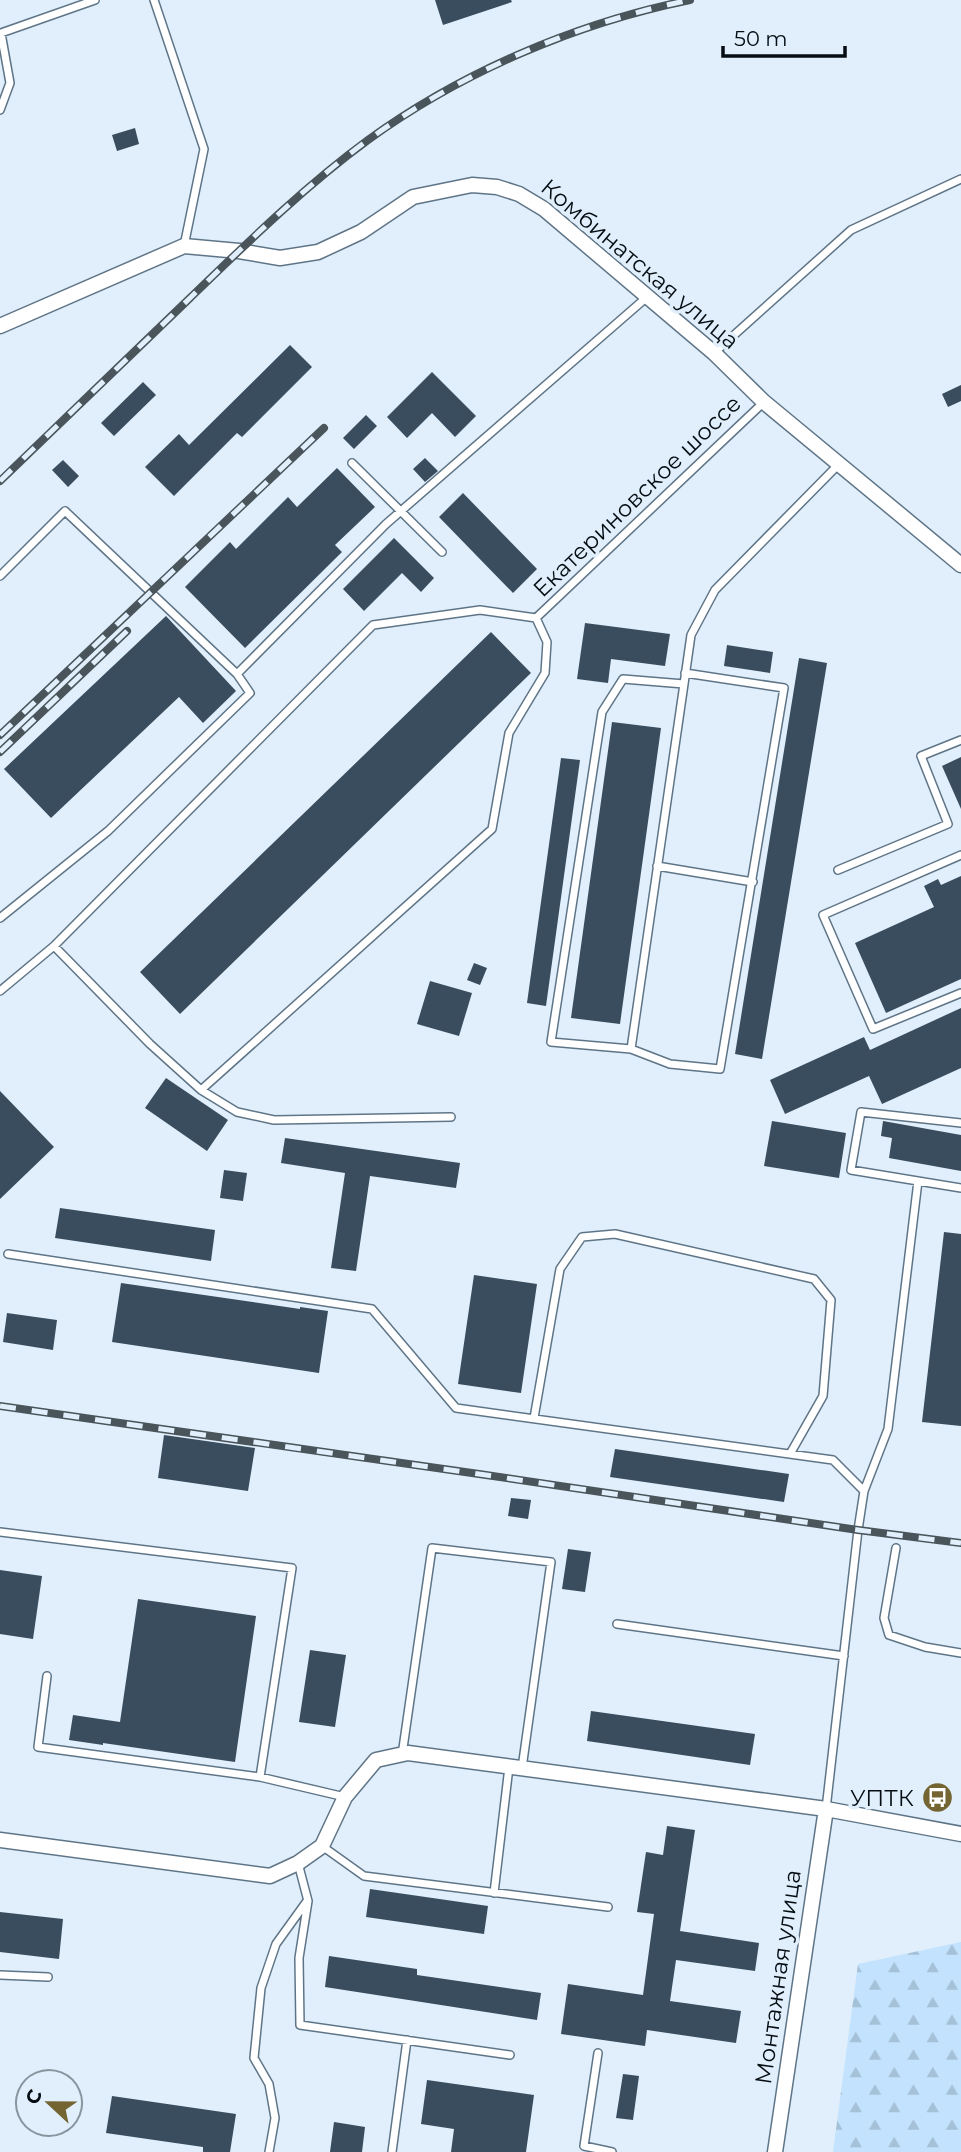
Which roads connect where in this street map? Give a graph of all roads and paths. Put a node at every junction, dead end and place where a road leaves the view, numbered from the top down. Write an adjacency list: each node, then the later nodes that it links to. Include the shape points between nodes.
1 (95, 0): 3 (lane, via 1,33 10,83)
2 (154, 0): 5 (lane, via 204,149)
3 (0, 110)
4 (961, 179): 8 (lane, via 851,230)
5 (184, 246): 6 (street, Комбинатская улица, via 280,258 318,251 361,232 413,197 472,185 497,187 544,209); 7 (street, Комбинатская улица)
6 (647, 296): 8 (street, Комбинатская улица); 12 (lane)
7 (0, 326)
8 (714, 353): 9 (street, Комбинатская улица)
9 (764, 402): 11 (street, Комбинатская улица); 16 (lane, Екатериновское шоссе)
10 (352, 463): 12 (lane)
11 (839, 464): 14 (street, Комбинатская улица); 17 (lane, via 715,590 691,635)
12 (402, 510): 13 (lane); 18 (lane)
13 (442, 552)
14 (961, 565)
15 (0, 576): 18 (lane, via 65,511)
16 (536, 618): 26 (lane, via 480,610 373,625); 30 (lane, via 547,642 545,673 509,733 492,829)
17 (685, 673): 19 (lane); 24 (lane, via 784,688)
18 (237, 674): 25 (lane, via 250,692 108,831)
19 (684, 684): 22 (lane); 29 (lane, via 623,679 602,712 551,1042)
20 (961, 740): 23 (lane, via 921,756 947,824)
21 (961, 855): 28 (lane, via 823,915 873,1029)
22 (657, 866): 24 (lane); 29 (lane)
23 (838, 870)
24 (753, 882): 29 (lane, via 720,1069 670,1064)
25 (0, 918)
26 (54, 946): 27 (lane); 30 (lane)
27 (0, 991)
28 (961, 993)
29 (631, 1049)
30 (201, 1090): 31 (lane, via 237,1112 274,1119)
31 (451, 1117)
32 (961, 1123): 33 (lane, via 860,1112 851,1170)
33 (919, 1181): 34 (lane); 38 (lane, via 888,1429)
34 (961, 1188)
35 (8, 1254): 36 (lane, via 372,1309 456,1408)
36 (534, 1418): 37 (lane); 37 (lane, via 560,1269 582,1237 615,1234 814,1279 831,1300 823,1396)
37 (790, 1454): 38 (lane, via 833,1460)
38 (864, 1491): 43 (lane)
39 (0, 1532): 47 (lane, via 292,1568)
40 (896, 1549): 42 (lane, via 884,1618 889,1635)
41 (617, 1624): 43 (lane)
42 (961, 1653)
43 (844, 1656): 49 (lane)
44 (47, 1676): 47 (lane, via 38,1746)
45 (402, 1755): 46 (street); 46 (lane, via 432,1548 551,1562); 48 (street, via 376,1760)
46 (515, 1768): 49 (street); 54 (lane)
47 (260, 1777): 48 (lane)
48 (345, 1797): 52 (street)
49 (826, 1809): 50 (street); 65 (street, Монтажная улица)
50 (961, 1834)
51 (0, 1840): 53 (street, via 270,1876)
52 (322, 1846): 53 (street); 54 (lane, via 365,1876)
53 (298, 1863): 55 (lane)
54 (494, 1893): 56 (lane)
55 (307, 1900): 59 (lane, via 299,1958 300,2025); 62 (lane, via 276,1944 261,1988 254,2058 269,2084 275,2118)
56 (608, 1907)
57 (0, 1975): 58 (lane)
58 (48, 1977)
59 (407, 2040): 61 (lane); 63 (lane)
60 (598, 2053): 64 (lane, via 584,2146)
61 (510, 2055)
62 (270, 2152)
63 (392, 2152)
64 (612, 2152)
65 (775, 2152)

